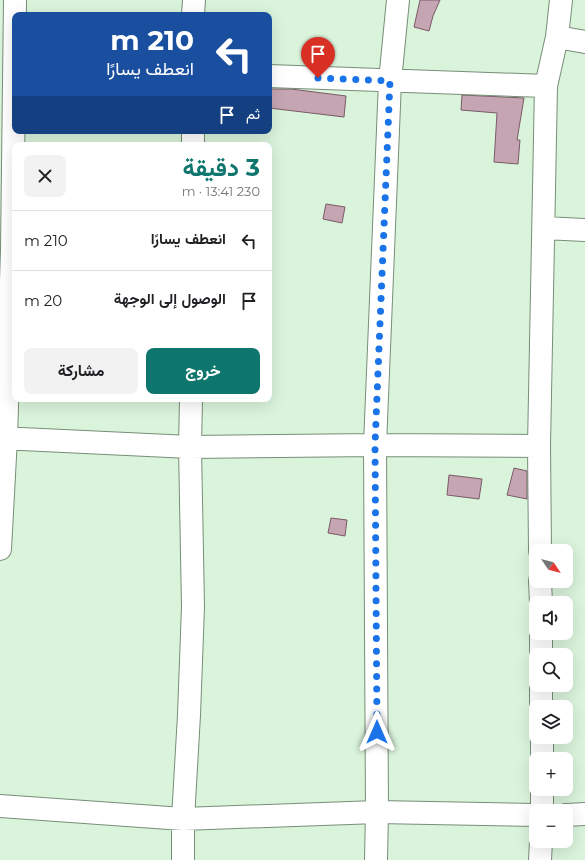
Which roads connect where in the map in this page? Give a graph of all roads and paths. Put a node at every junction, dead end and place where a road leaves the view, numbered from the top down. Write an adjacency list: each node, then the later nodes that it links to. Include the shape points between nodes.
1 (15, 0): 5 (street)
2 (194, 0): 6 (street)
3 (398, 0): 12 (street)
4 (561, 0): 7 (street)
5 (14, 12)
6 (193, 12)
7 (557, 37): 8 (street); 13 (street)
8 (585, 42)
9 (12, 43): 10 (street)
10 (10, 71): 17 (street, via 12,250)
11 (272, 76): 12 (street)
12 (390, 81): 13 (street); 18 (street)
13 (546, 86): 14 (street)
14 (544, 228): 15 (street); 19 (street)
15 (585, 230)
16 (191, 402): 20 (street)
17 (3, 438): 20 (street); 22 (street)
18 (375, 445): 19 (street); 20 (street); 24 (street)
19 (540, 446): 21 (street)
20 (190, 448): 28 (street, via 192,608)
21 (540, 544)
22 (0, 549)
23 (0, 806): 28 (street)
24 (377, 812): 26 (street); 28 (street); 31 (street)
25 (585, 814): 27 (street)
26 (529, 815)
27 (573, 815)
28 (183, 819): 30 (street)
29 (541, 848): 32 (street)
30 (183, 860)
31 (376, 860)
32 (540, 860)

